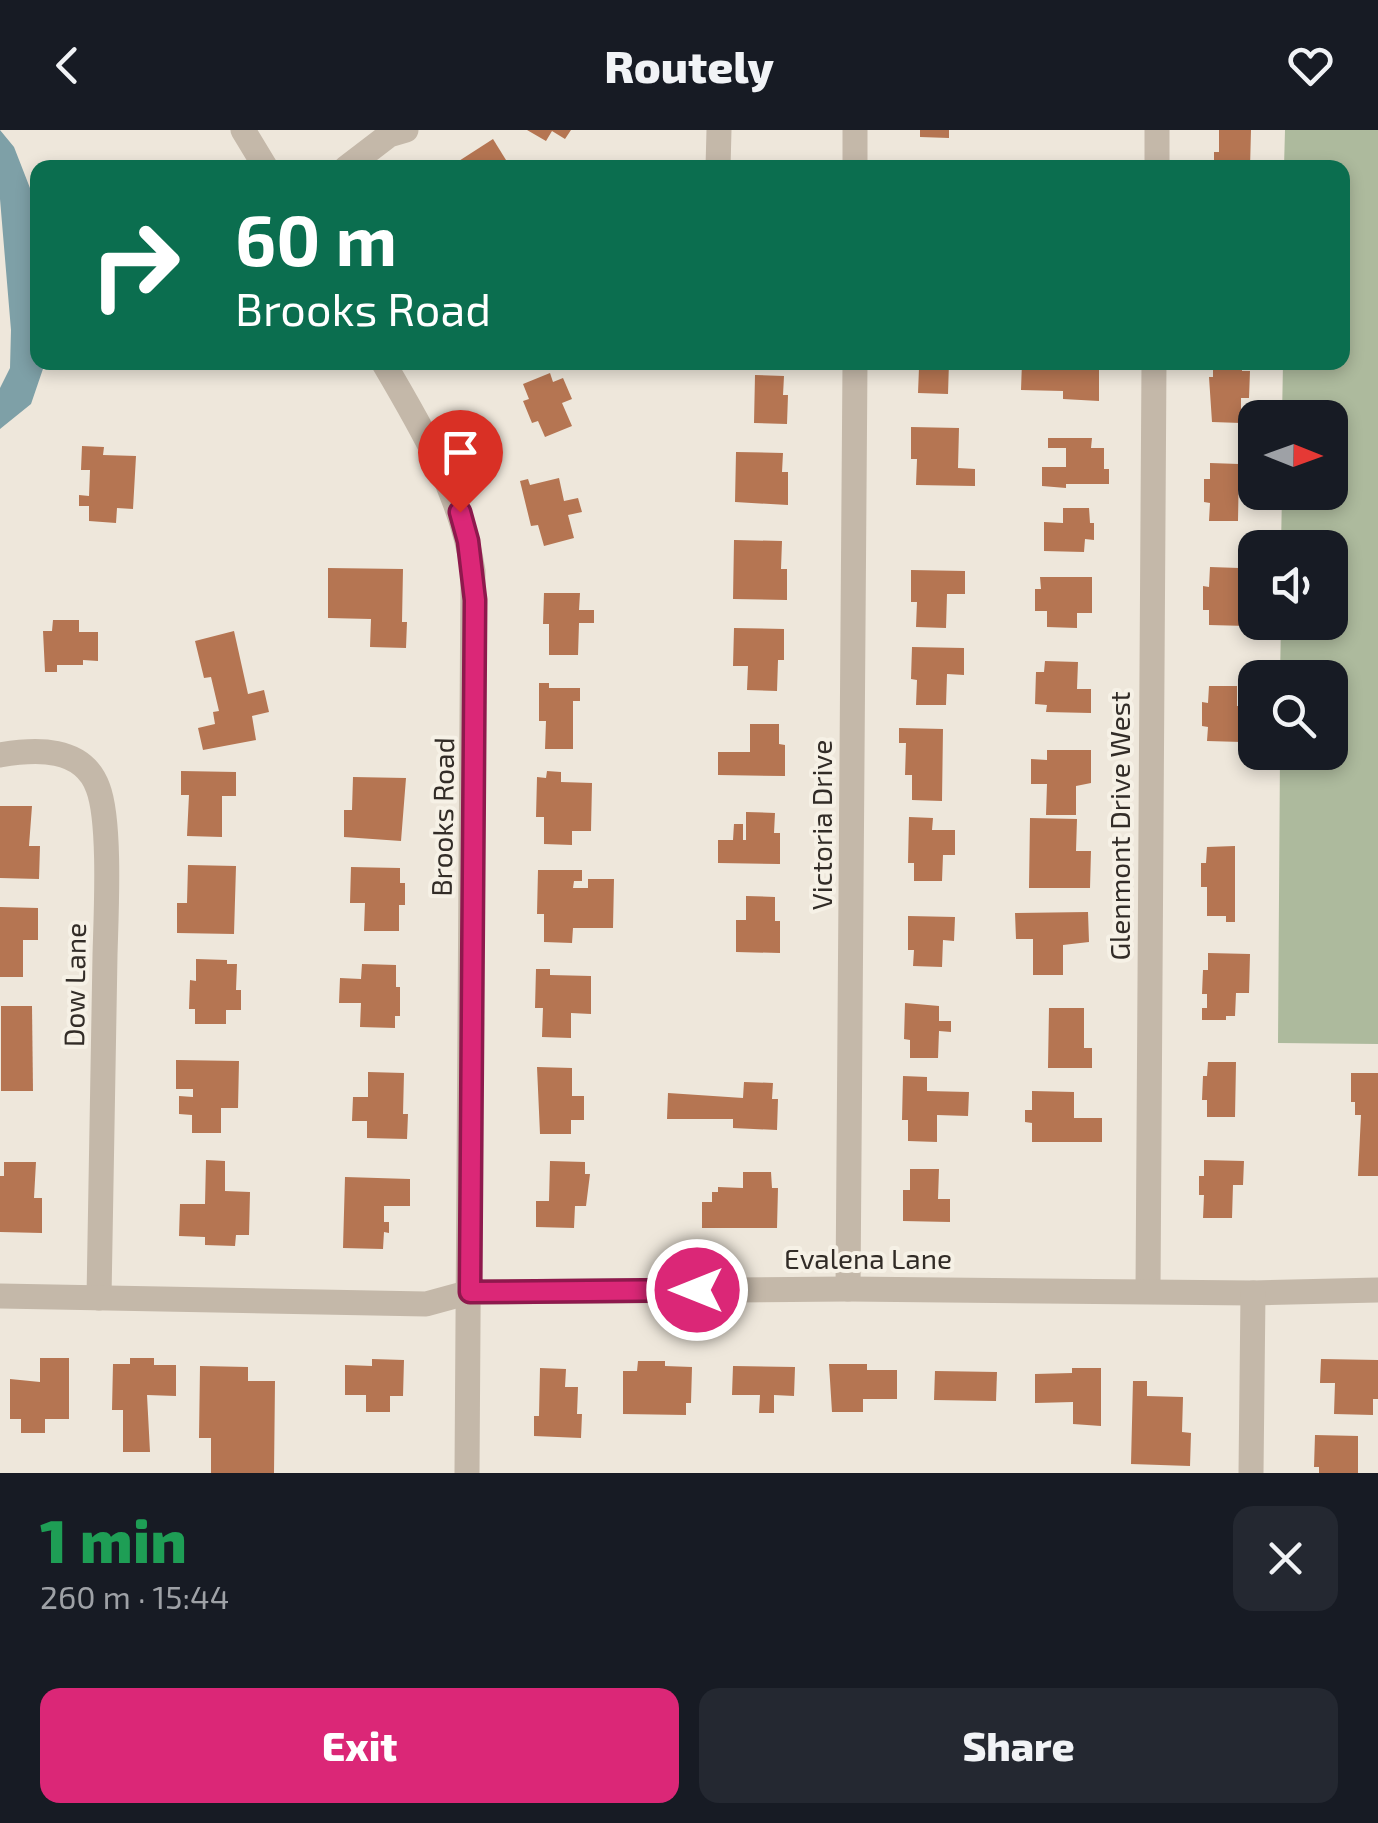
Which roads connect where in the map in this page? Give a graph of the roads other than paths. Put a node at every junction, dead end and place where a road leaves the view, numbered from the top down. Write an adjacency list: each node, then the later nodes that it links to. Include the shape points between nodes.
1 (243, 130): 6 (street)
2 (719, 130): 8 (street)
3 (855, 130): 9 (street)
4 (1157, 130): 10 (street)
5 (395, 132): 7 (street)
6 (261, 160)
7 (357, 160)
8 (718, 160)
9 (855, 160)
10 (1157, 160)
11 (387, 370): 18 (street, Brooks Road, via 450,485 473,570)
12 (855, 370): 15 (street, Victoria Drive)
13 (1154, 370): 17 (street, Glenmont Drive West)
14 (0, 755): 21 (street, Dow Lane, via 52,750 81,764 98,786 106,916)
15 (848, 1289): 17 (street, Evalena Lane); 18 (street, Evalena Lane)
16 (1378, 1290): 19 (street, Evalena Lane)
17 (1148, 1291): 19 (street, Evalena Lane)
18 (470, 1292): 21 (street, Evalena Lane, via 426,1304); 22 (street, Brooks Road)
19 (1253, 1292): 23 (street)
20 (0, 1296): 21 (street, Evalena Lane)
21 (99, 1298)
22 (467, 1473)
23 (1250, 1473)

